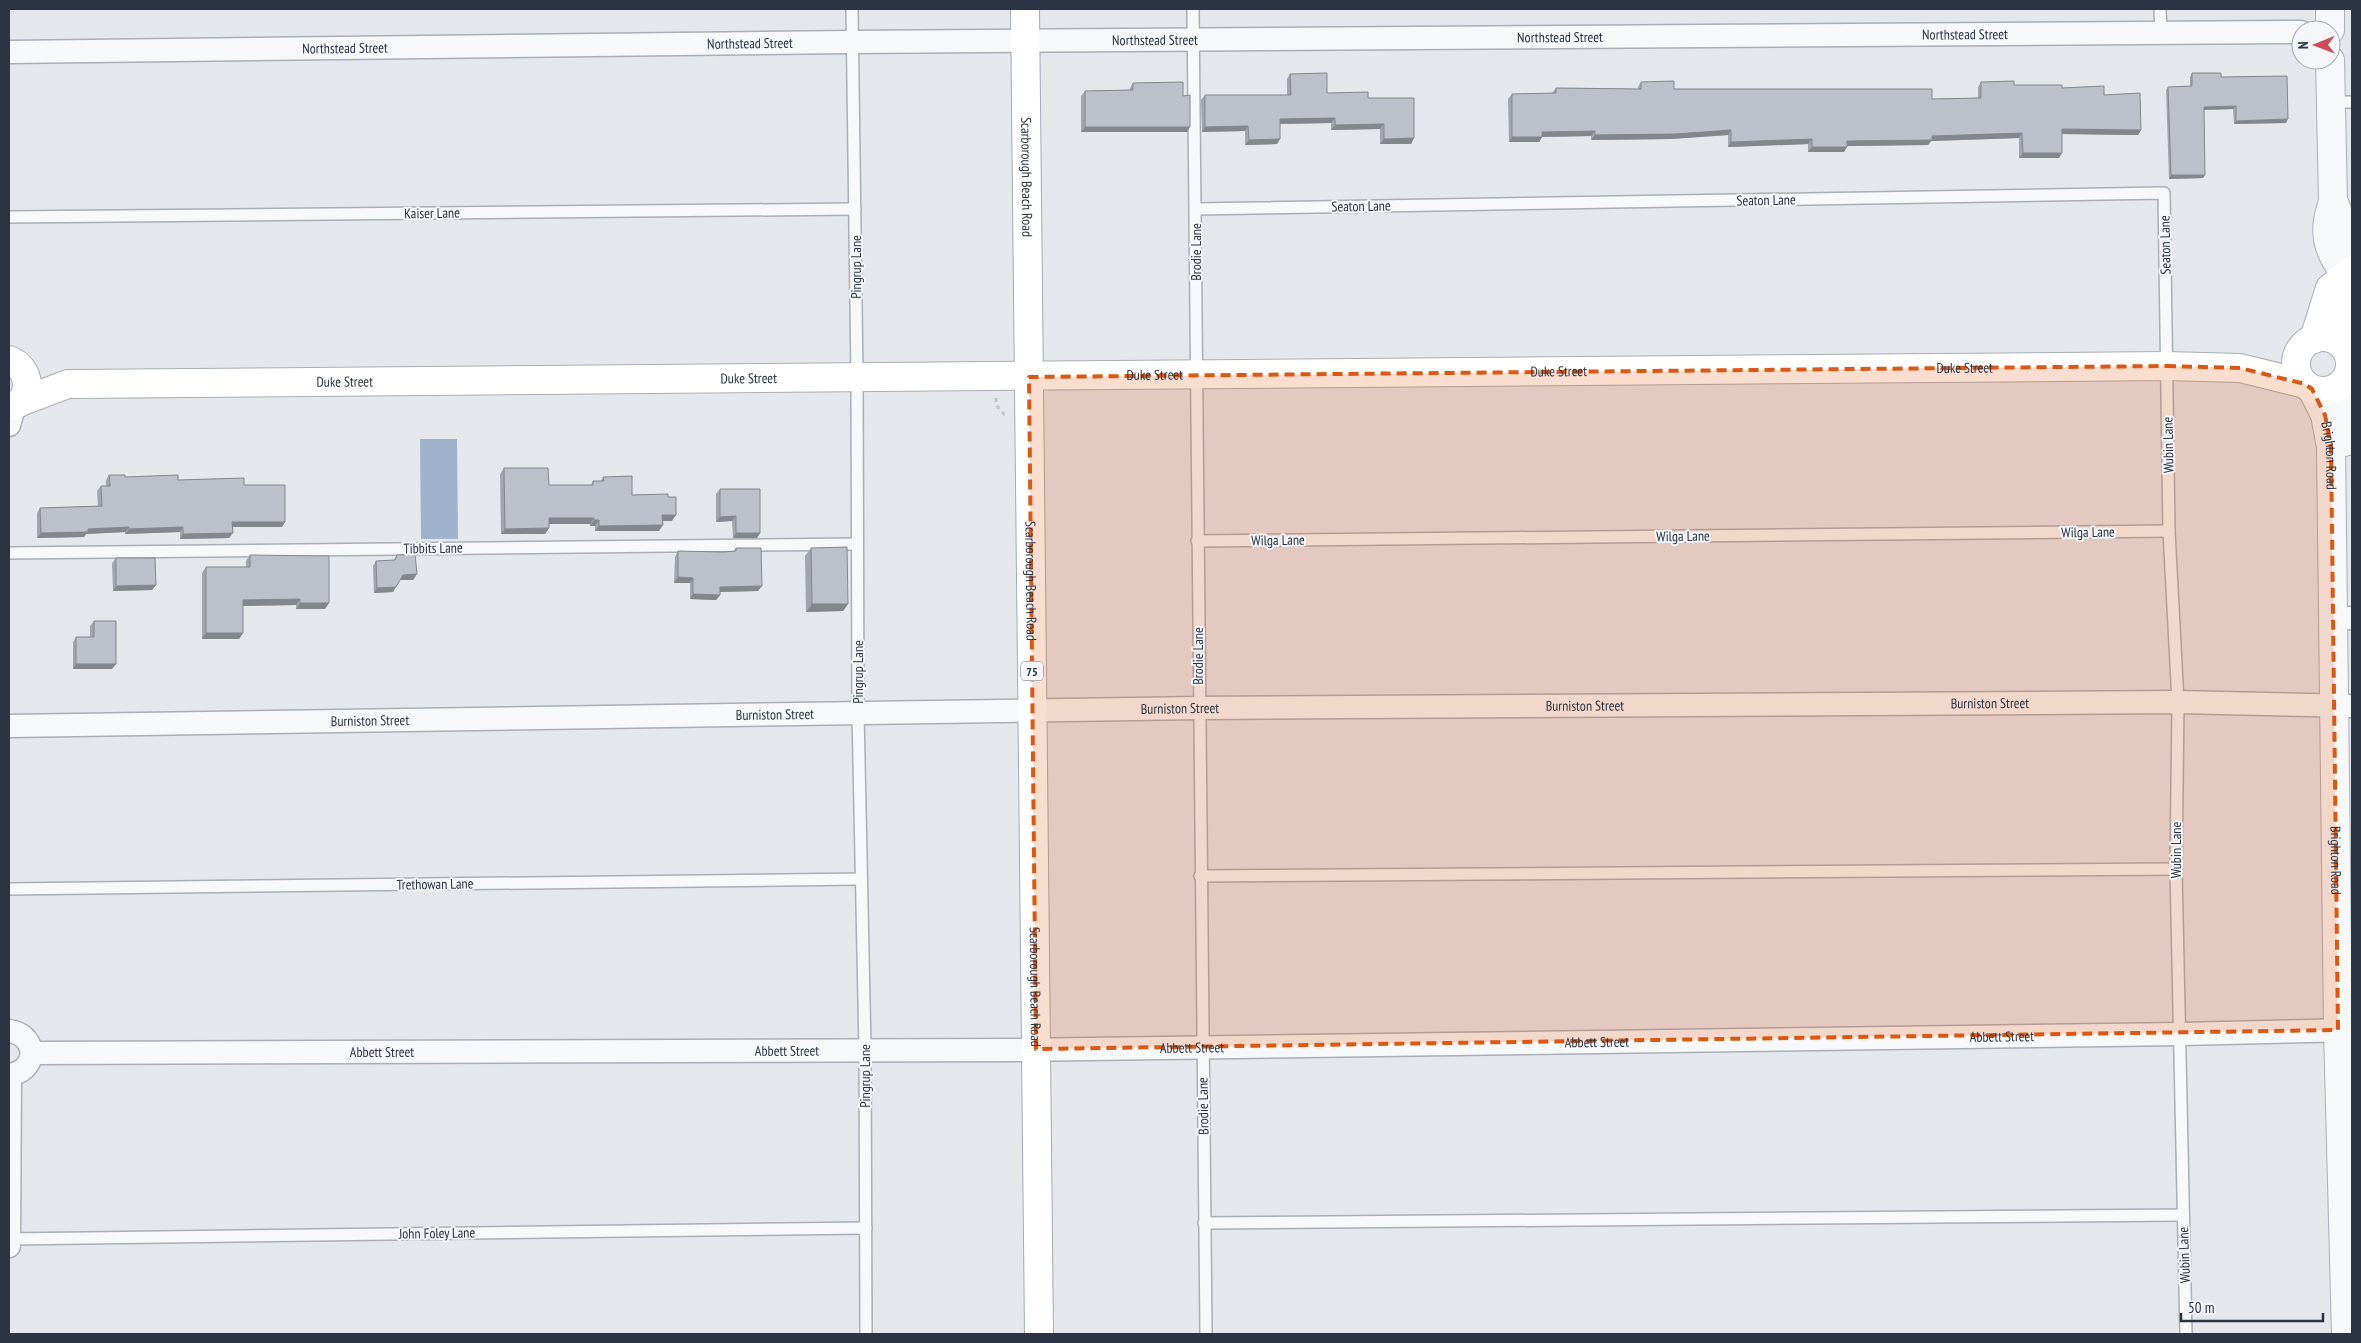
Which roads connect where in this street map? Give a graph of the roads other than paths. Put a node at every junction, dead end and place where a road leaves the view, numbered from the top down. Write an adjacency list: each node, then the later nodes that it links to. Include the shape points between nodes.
1 (852, 9): 9 (lane, Pingrup Lane)
2 (1025, 9): 8 (main road, Scarborough Beach Road / 75)
3 (1193, 9): 7 (lane, Brodie Lane)
4 (2160, 9): 5 (lane)
5 (2161, 32): 6 (street, Northstead Street); 7 (street, Northstead Street)
6 (2291, 32)
7 (1193, 39): 8 (street, Northstead Street); 14 (lane, Brodie Lane)
8 (1025, 40): 9 (street, Northstead Street); 24 (main road, Scarborough Beach Road / 75)
9 (852, 42): 10 (street, Northstead Street); 13 (lane, Pingrup Lane)
10 (9, 52)
11 (2333, 70): 12 (street)
12 (2342, 102): 16 (street, via 2333,202 2327,217 2328,238 2331,255)
13 (855, 209): 15 (lane, Kaiser Lane); 22 (lane, Pingrup Lane)
14 (1196, 209): 20 (lane, Seaton Lane, via 2164,193); 23 (lane, Brodie Lane)
15 (9, 217)
16 (2351, 275): 17 (main road, via 2330,288); 18 (main road, via 2341,330)
17 (2307, 345): 18 (main road, via 2329,338); 21 (main road, Duke Street); 27 (main road, via 2296,369)
18 (2345, 348): 26 (main road, via 2350,370)
19 (12, 359): 25 (main road, Duke Street); 28 (main road, Duke Street, via 25,373 27,384 26,392)
20 (2166, 366): 21 (main road, Duke Street); 23 (main road, Duke Street); 30 (lane, Wubin Lane)
21 (2240, 368): 27 (main road, Duke Street)
22 (857, 376): 24 (main road, Duke Street); 25 (main road, Duke Street); 32 (lane, Pingrup Lane)
23 (1196, 376): 24 (main road, Duke Street); 31 (lane, Brodie Lane)
24 (1029, 377): 38 (main road, Scarborough Beach Road / 75)
25 (68, 384): 28 (main road, Duke Street)
26 (2340, 386): 27 (main road, via 2325,392); 29 (street, Brighton Road)
27 (2308, 387): 29 (street, Brighton Road)
28 (13, 410)
29 (2342, 447): 34 (street, Brighton Road)
30 (2169, 531): 31 (lane, Wilga Lane); 36 (lane, Wubin Lane)
31 (1197, 541): 37 (lane, Brodie Lane)
32 (857, 544): 33 (lane, Tibbits Lane); 39 (lane, Pingrup Lane)
33 (9, 552)
34 (2346, 619): 35 (street, Brighton Road)
35 (2346, 701): 36 (street, Burniston Street); 45 (street, Brighton Road)
36 (2178, 702): 37 (street, Burniston Street); 41 (lane, Wubin Lane)
37 (1199, 708): 38 (street, Burniston Street); 42 (lane, Brodie Lane)
38 (1032, 710): 39 (street, Burniston Street); 49 (main road, Scarborough Beach Road / 75)
39 (858, 713): 40 (street, Burniston Street); 43 (lane, Pingrup Lane)
40 (9, 726)
41 (2176, 869): 42 (lane); 47 (lane, Wubin Lane)
42 (1200, 876): 48 (lane, Brodie Lane)
43 (861, 879): 44 (lane, Trethowan Lane); 50 (lane, Pingrup Lane)
44 (9, 889)
45 (2345, 1030): 47 (street, Abbett Street); 57 (street, Brighton Road)
46 (9, 1031): 51 (street, via 25,1038)
47 (2181, 1034): 48 (street, Abbett Street); 53 (lane, Wubin Lane)
48 (1202, 1047): 49 (street, Abbett Street); 54 (lane, Brodie Lane)
49 (1036, 1049): 50 (street, Abbett Street); 59 (main road, Scarborough Beach Road / 75)
50 (865, 1050): 51 (street, Abbett Street); 55 (lane, Pingrup Lane)
51 (32, 1053): 52 (street, via 25,1069)
52 (9, 1075): 56 (street)
53 (2182, 1215): 54 (lane); 61 (lane, Wubin Lane)
54 (1204, 1223): 60 (lane, Brodie Lane)
55 (866, 1228): 56 (lane, John Foley Lane); 58 (lane, Pingrup Lane)
56 (9, 1242)
57 (2348, 1282): 62 (street, Brighton Road)
58 (866, 1334)
59 (1039, 1334)
60 (1206, 1334)
61 (2186, 1334)
62 (2346, 1334)

